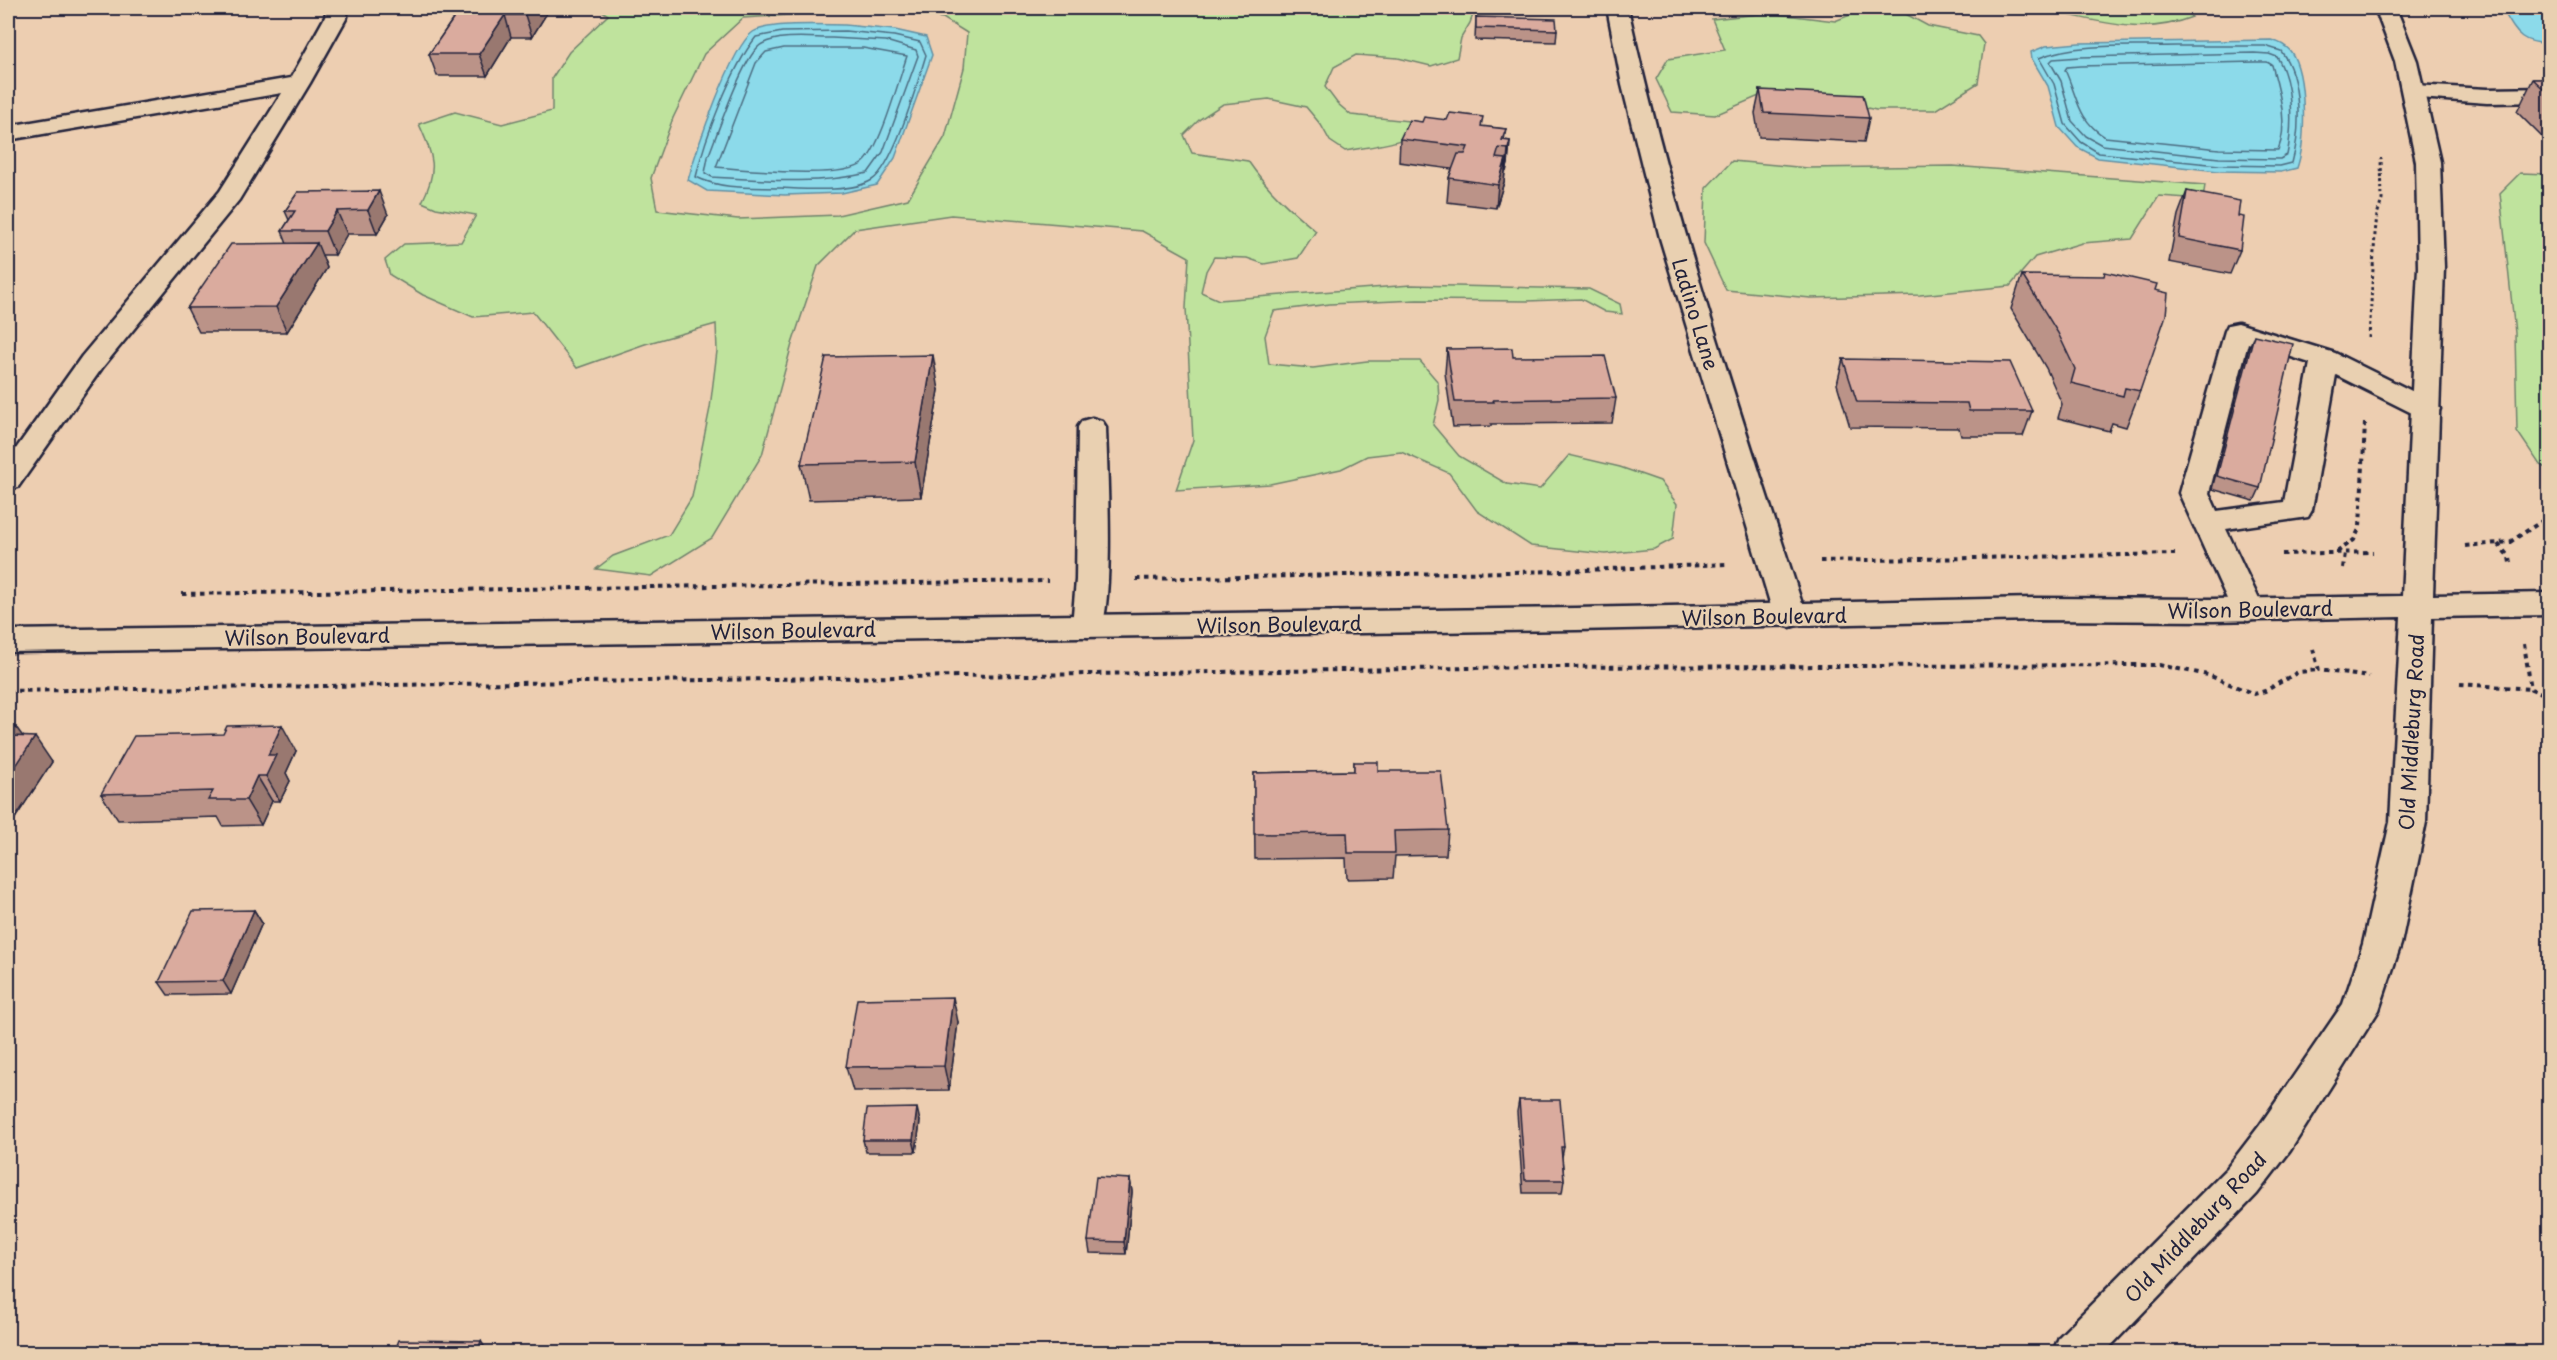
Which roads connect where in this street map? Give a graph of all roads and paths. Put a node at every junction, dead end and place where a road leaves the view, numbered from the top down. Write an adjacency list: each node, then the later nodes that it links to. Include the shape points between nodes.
1 (337, 8): 4 (main road, via 336,17)
2 (1617, 8): 19 (main road, Ladino Lane, via 1665,212)
3 (2385, 8): 5 (main road, Old Middleburg Road, via 2406,61)
4 (299, 83): 7 (main road); 13 (main road, via 230,195 92,362)
5 (2413, 92): 6 (main road); 11 (main road, Old Middleburg Road, via 2428,162 2431,267)
6 (2550, 95)
7 (8, 133)
8 (2381, 153): 10 (path, via 2382,200 2374,234)
9 (2325, 359): 10 (main road); 15 (main road, via 2297,510); 15 (main road, via 2238,331 2194,493)
10 (2367, 380): 11 (main road); 18 (path, via 2360,527 2354,540)
11 (2426, 409): 16 (main road, Old Middleburg Road)
12 (1092, 428): 20 (main road)
13 (8, 480)
14 (2550, 521): 16 (path, via 2546,519 2510,542)
15 (2208, 522): 17 (main road)
16 (2420, 549): 18 (path); 23 (main road, Old Middleburg Road)
17 (2222, 554): 18 (path); 19 (path); 24 (main road)
18 (2335, 554)
19 (1774, 563): 20 (path); 25 (main road, Ladino Lane)
20 (1092, 580): 21 (path); 26 (main road)
21 (174, 594)
22 (2550, 604): 23 (main road, Wilson Boulevard)
23 (2418, 606): 24 (main road, Wilson Boulevard); 30 (main road, Old Middleburg Road, via 2408,822 2382,944 2360,1010 2276,1138 2242,1181)
24 (2248, 610): 25 (main road, Wilson Boulevard, via 2034,609)
25 (1790, 616): 26 (main road, Wilson Boulevard)
26 (1088, 626): 27 (main road, Wilson Boulevard)
27 (8, 641)
28 (2319, 670): 29 (path, via 2298,672 2254,694 2210,675 2158,665 1535,667)
29 (8, 691)
30 (2075, 1353)

